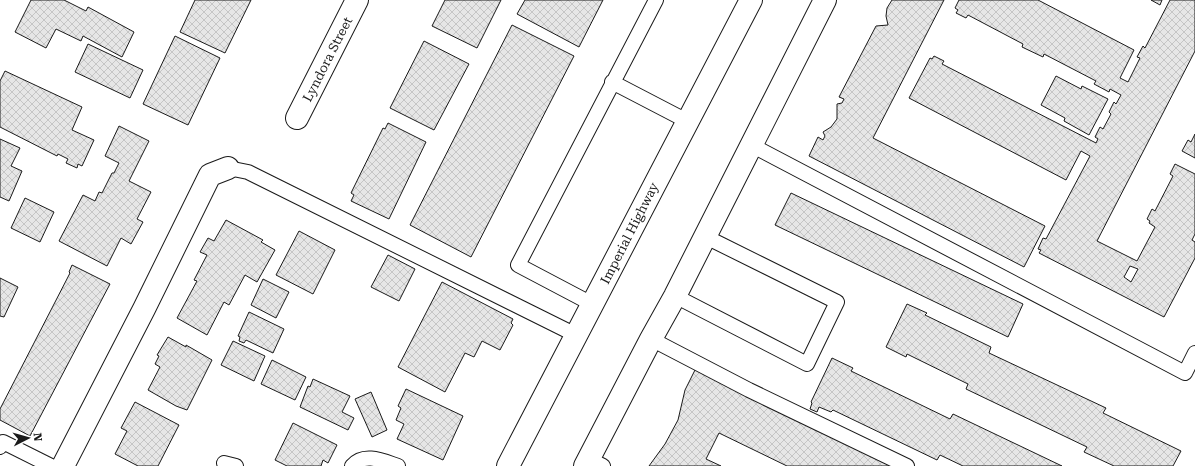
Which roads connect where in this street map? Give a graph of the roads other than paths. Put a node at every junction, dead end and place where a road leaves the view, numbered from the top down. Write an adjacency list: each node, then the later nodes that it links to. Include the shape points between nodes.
1 (356, 0): 6 (main road, Lyndora Street)
2 (656, 0): 5 (lane)
3 (751, 0): 7 (main road, Imperial Highway)
4 (825, 0): 8 (main road)
5 (612, 82): 7 (lane); 12 (lane, via 518,265)
6 (297, 118)
7 (687, 121): 12 (main road, Imperial Highway)
8 (751, 145): 10 (main road); 15 (lane, via 1185,373)
9 (228, 168): 13 (lane, via 248,172); 19 (main road, via 210,175)
10 (704, 236): 11 (main road); 11 (lane, via 838,302 807,364)
11 (675, 296): 14 (main road)
12 (592, 304): 13 (main road, Imperial Highway)
13 (576, 335): 22 (main road, Imperial Highway)
14 (651, 339): 17 (main road); 23 (lane, via 749,390)
15 (1195, 353)
16 (0, 447): 18 (lane, via 3,442)
17 (593, 464)
18 (51, 466)
19 (63, 466)
20 (352, 466): 21 (lane, via 356,461 375,458)
21 (398, 466)
22 (508, 466)
23 (907, 466)

